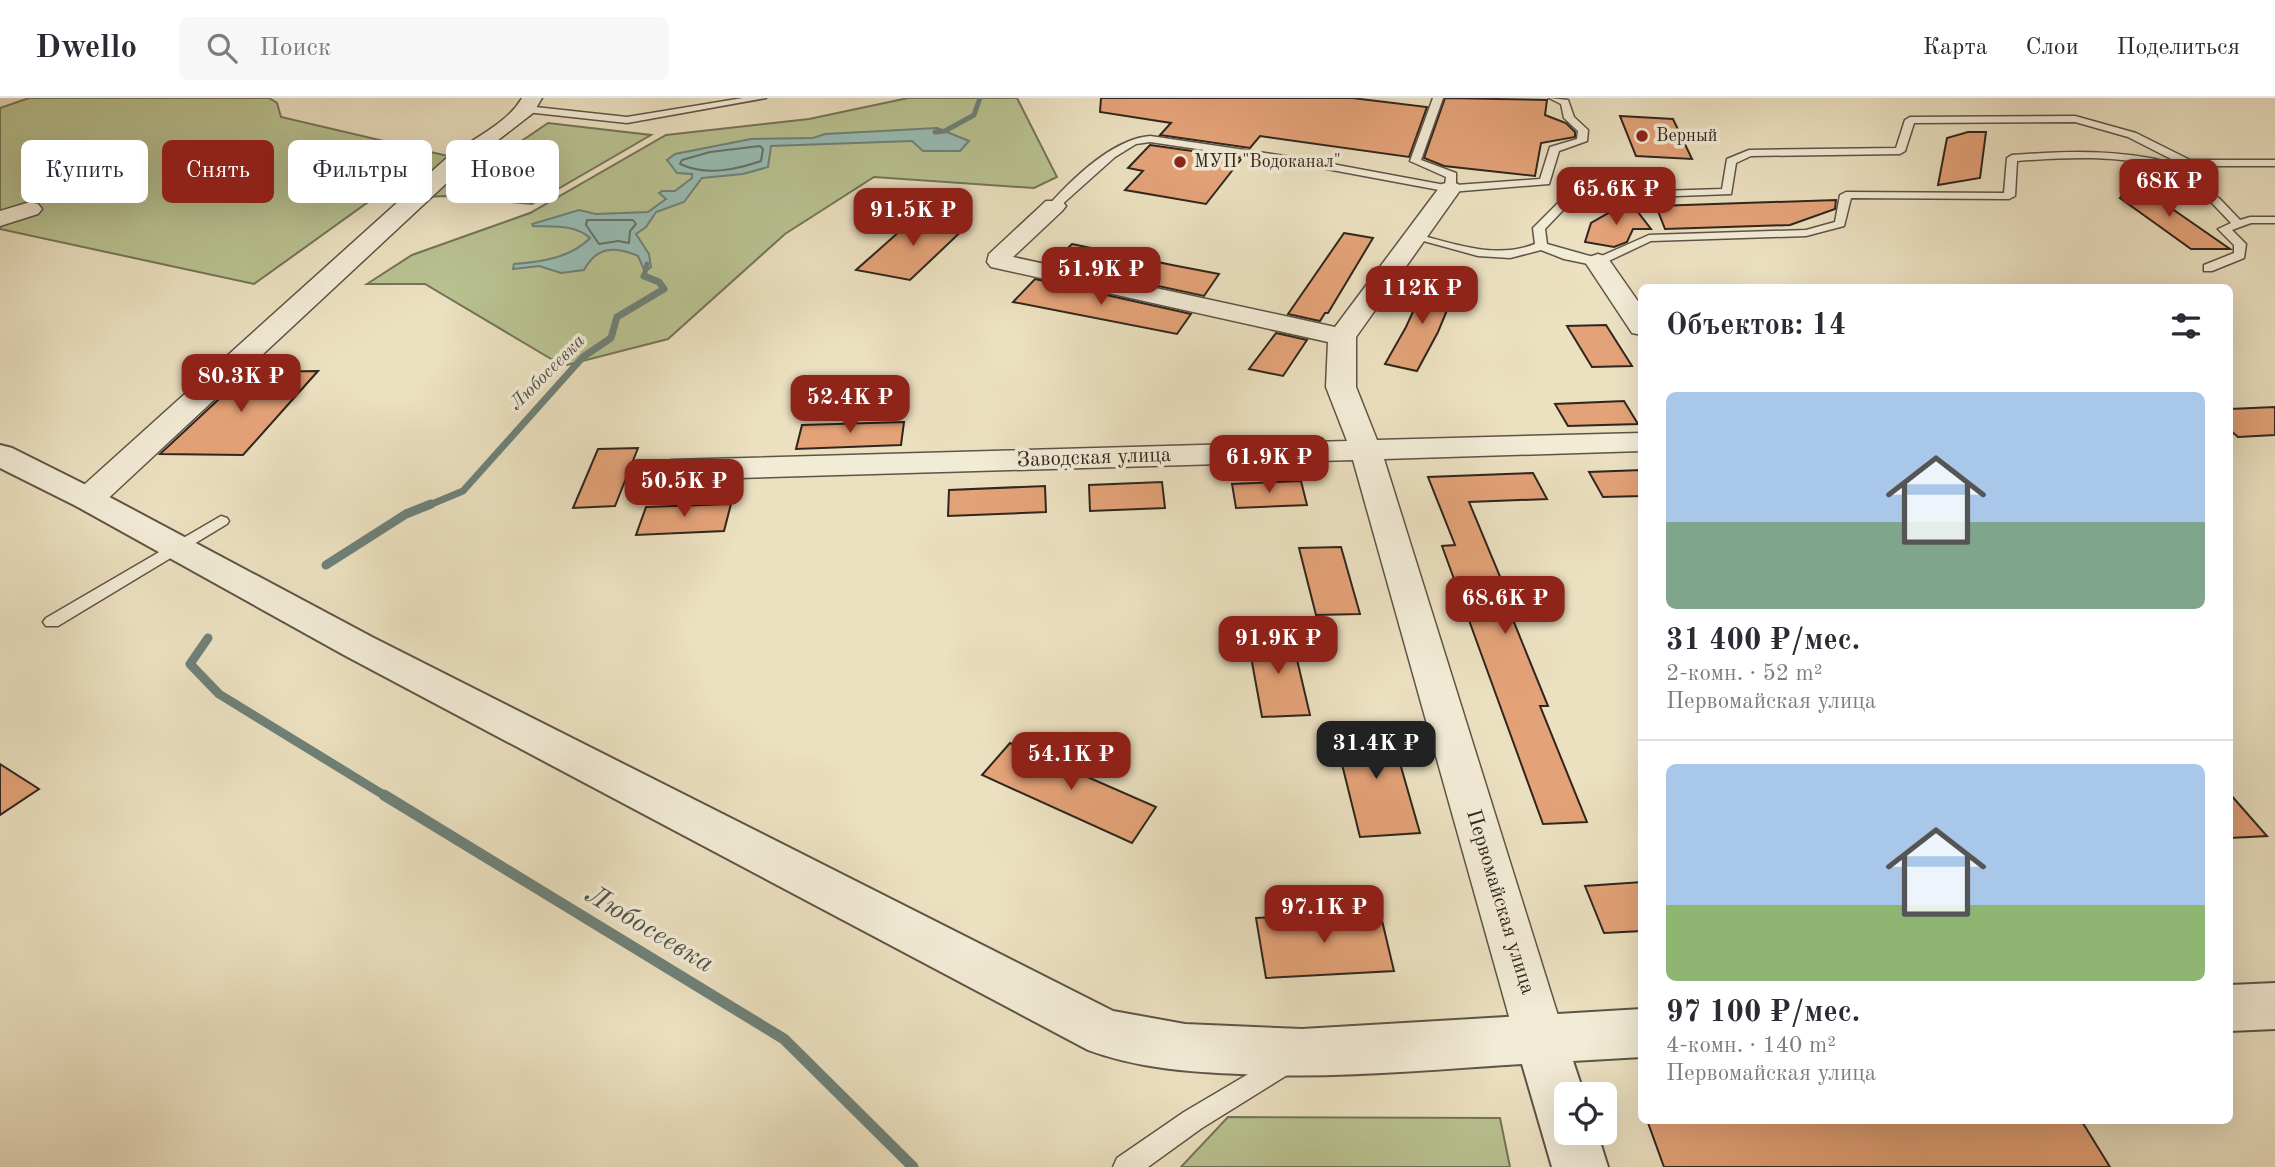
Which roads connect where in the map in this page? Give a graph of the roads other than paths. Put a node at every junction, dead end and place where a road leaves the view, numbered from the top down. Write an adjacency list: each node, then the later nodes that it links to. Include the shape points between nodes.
1 (761, 98): 4 (lane, via 627,120)
2 (1438, 98): 11 (lane, via 1415,160 1452,175)
3 (1554, 98): 11 (lane, via 1565,102 1569,118 1583,130 1583,141 1554,149 1545,182)
4 (529, 104): 28 (street, via 458,160)
5 (1835, 152): 6 (lane, via 1900,150 1910,120 2059,117 2132,135); 8 (lane); 19 (lane, via 1749,153 1731,162 1727,192 1597,196 1563,204 1539,228)
6 (2188, 163): 7 (lane); 9 (lane)
7 (2275, 163)
8 (1853, 166)
9 (2175, 167): 12 (lane, via 2145,158 2090,153 2012,158 2009,196); 17 (lane, via 2171,171 2216,201)
10 (1876, 186): 12 (lane)
11 (1450, 189): 13 (lane, via 1361,170 1158,139 1135,140); 18 (street)
12 (1888, 195): 20 (lane, via 1846,195 1840,224 1806,233 1649,238)
13 (1054, 206): 23 (street, via 1001,254 1000,262)
14 (30, 209): 15 (street)
15 (0, 219)
16 (2275, 220): 17 (lane)
17 (2238, 224): 21 (lane, via 2224,229 2240,244 2240,255)
18 (1415, 237): 19 (lane, via 1493,255 1525,254); 23 (street)
19 (1541, 246): 20 (lane)
20 (1598, 262): 22 (street)
21 (2207, 268)
22 (1638, 321)
23 (1342, 337): 25 (street, Первомайская улица, via 1342,387)
24 (1638, 442): 25 (street, Заводская улица)
25 (1366, 451): 27 (street, Заводская улица); 35 (street, Первомайская улица)
26 (0, 455): 28 (street)
27 (672, 470)
28 (88, 499): 30 (street)
29 (221, 521): 30 (lane)
30 (177, 547): 31 (lane); 36 (street, via 371,653 1106,1033 1185,1048)
31 (52, 622)
32 (2275, 1006): 33 (street)
33 (2233, 1008)
34 (1638, 1033): 35 (street)
35 (1541, 1038): 36 (street); 37 (street)
36 (1302, 1053): 39 (lane)
37 (1554, 1082)
38 (1574, 1145): 40 (street)
39 (1126, 1167)
40 (1580, 1167)

